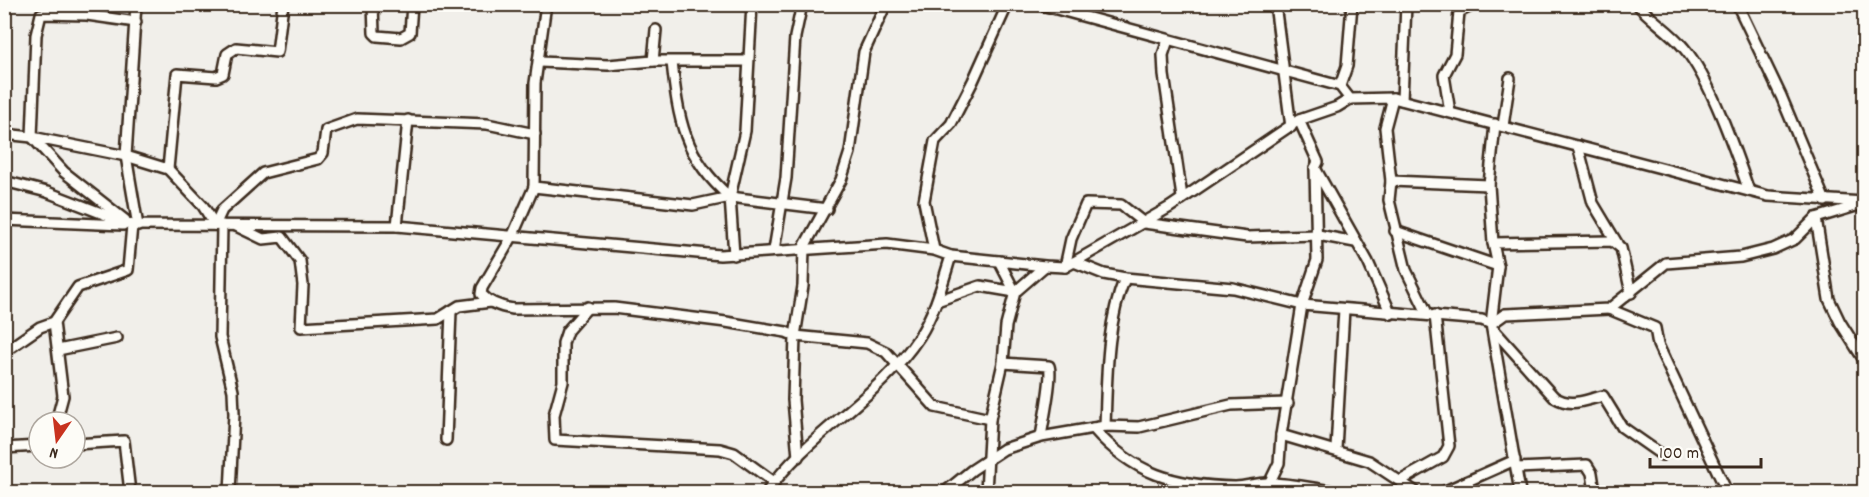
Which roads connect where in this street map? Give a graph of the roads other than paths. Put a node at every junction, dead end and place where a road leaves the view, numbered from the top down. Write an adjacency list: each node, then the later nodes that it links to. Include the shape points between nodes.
1 (136, 4): 18 (street)
2 (373, 4): 3 (street, via 374,33 401,38 410,33)
3 (412, 4)
4 (546, 4): 23 (street)
5 (752, 4): 22 (street)
6 (802, 4): 51 (street, via 795,37)
7 (886, 4): 52 (street, via 866,44 850,152)
8 (1010, 4): 68 (street, via 951,123 935,141 924,201)
9 (1038, 4): 17 (street)
10 (1275, 4): 25 (street)
11 (1352, 4): 27 (street, via 1347,66)
12 (1406, 4): 29 (street)
13 (1475, 4): 30 (street, via 1459,12 1455,54 1444,75)
14 (1636, 4): 46 (street, via 1694,62 1720,114)
15 (1737, 4): 49 (street)
16 (284, 5): 41 (street, via 276,52 236,48 226,54 223,74 177,74)
17 (1062, 8): 20 (street)
18 (136, 22): 37 (street, via 41,14 36,36); 39 (street)
19 (656, 30): 21 (street)
20 (1168, 40): 25 (street); 48 (street, via 1163,55 1164,75)
21 (653, 61): 23 (street, via 608,65); 24 (street)
22 (748, 61): 24 (street); 47 (street, via 745,131)
23 (540, 62): 36 (street, via 535,83)
24 (672, 62): 47 (street, via 679,119 687,144 714,183)
25 (1281, 69): 27 (street); 34 (street)
26 (1510, 78): 33 (street)
27 (1340, 86): 28 (street)
28 (1350, 99): 29 (street); 32 (street)
29 (1397, 99): 30 (street); 43 (street, via 1385,128)
30 (1450, 112): 33 (street)
31 (408, 120): 36 (street, via 488,124); 57 (street, via 357,119 326,130 323,153 318,159 263,173 222,210); 59 (street)
32 (1299, 120): 34 (street); 40 (street, via 1318,162)
33 (1499, 125): 38 (street); 44 (street)
34 (1290, 127): 48 (street)
35 (4, 134): 37 (street)
36 (536, 134): 45 (street)
37 (32, 137): 39 (street); 56 (street, via 64,172)
38 (1578, 146): 46 (street); 65 (street, via 1593,203)
39 (126, 156): 41 (street); 56 (street)
40 (1315, 168): 61 (street); 63 (street)
41 (168, 169): 57 (street)
42 (4, 181): 56 (street, via 47,192)
43 (1391, 181): 44 (street); 60 (street, via 1389,200)
44 (1489, 184): 64 (street)
45 (534, 187): 47 (street, via 693,204); 62 (street)
46 (1749, 191): 49 (street, via 1782,199)
47 (730, 196): 51 (street); 69 (street)
48 (1182, 197): 55 (street)
49 (1825, 201): 50 (street)
50 (1864, 203): 53 (street)
51 (782, 204): 52 (street); 67 (street)
52 (827, 209): 66 (street)
53 (1816, 218): 78 (street, via 1795,239 1773,249 1741,257 1666,263); 94 (street, via 1829,298)
54 (4, 220): 56 (street)
55 (1144, 223): 61 (street, via 1247,237); 72 (street); 75 (street, via 1120,204 1086,204 1071,239)
56 (135, 225): 57 (street); 88 (street, via 128,270 78,287)
57 (219, 225): 58 (street); 117 (street, via 220,337 233,391 234,414)
58 (234, 225): 59 (street); 85 (street, via 263,239 282,237 300,261 300,327 438,319)
59 (397, 226): 62 (street)
60 (1395, 231): 74 (street); 87 (street, via 1410,282)
61 (1318, 235): 63 (street); 81 (street, via 1317,261)
62 (512, 237): 69 (street); 79 (street, via 482,288 481,294)
63 (1355, 242): 86 (street)
64 (1493, 243): 65 (street); 74 (street)
65 (1617, 243): 78 (street, via 1625,261)
66 (804, 247): 67 (street); 68 (street, via 887,244); 90 (street)
67 (774, 249): 69 (street)
68 (934, 250): 70 (street)
69 (734, 255)
70 (951, 256): 71 (street); 80 (street)
71 (999, 261): 73 (street); 77 (street)
72 (1074, 262): 75 (street); 76 (street)
73 (1044, 266): 75 (street); 77 (street)
74 (1498, 266): 89 (street)
75 (1065, 267)
76 (1125, 278): 81 (street, via 1233,288); 100 (street, via 1113,319)
77 (1015, 291): 80 (street, via 980,286); 95 (street, via 1006,326)
78 (1630, 293): 84 (street)
79 (492, 302): 82 (street, via 513,309); 85 (street, via 466,304)
80 (937, 302): 96 (street, via 918,339)
81 (1302, 305): 83 (street); 97 (street)
82 (588, 307): 90 (street, via 714,320); 114 (street, via 567,331 563,342 563,382 554,416 555,440 720,448 734,453)
83 (1344, 309): 86 (street); 108 (street)
84 (1609, 309): 89 (street, via 1505,314); 126 (street, via 1655,328 1658,345)
85 (452, 311): 104 (street)
86 (1391, 314): 87 (street)
87 (1431, 315): 89 (street); 113 (street, via 1449,446 1443,457)
88 (54, 322): 92 (street); 93 (street)
89 (1492, 327): 109 (street, via 1554,397 1576,404 1603,396 1622,427); 112 (street)
90 (795, 336): 96 (street, via 867,344 886,352); 110 (street, via 793,400)
91 (117, 338): 92 (street)
92 (58, 350): 98 (street, via 63,396)
93 (4, 352)
94 (1864, 360)
95 (1003, 363): 99 (street); 103 (street, via 1049,366 1052,373)
96 (897, 365): 99 (street, via 934,407); 110 (street)
97 (1288, 403): 100 (street, via 1231,405 1140,427); 102 (street)
98 (59, 410)
99 (990, 419): 111 (street)
100 (1105, 426): 101 (street)
101 (1093, 428): 103 (street); 115 (street, via 1125,459 1150,474)
102 (1281, 435): 108 (street); 115 (street, via 1279,463)
103 (1041, 437): 111 (street, via 1004,449)
104 (446, 440)
105 (87, 443): 116 (street, via 124,441)
106 (27, 447): 107 (street)
107 (4, 448)
108 (1335, 449): 113 (street, via 1369,461)
109 (1662, 455)
110 (798, 457): 114 (street)
111 (986, 460): 119 (street); 120 (street)
112 (1516, 464): 123 (street); 124 (street); 125 (street, via 1587,465)
113 (1400, 481): 122 (street)
114 (774, 482): 118 (street)
115 (1267, 488): 121 (street)
116 (130, 492)
117 (230, 492)
118 (767, 492)
119 (945, 492)
120 (986, 492)
121 (1340, 492)
122 (1416, 492)
123 (1443, 492)
124 (1520, 492)
125 (1595, 492)
126 (1727, 492)

